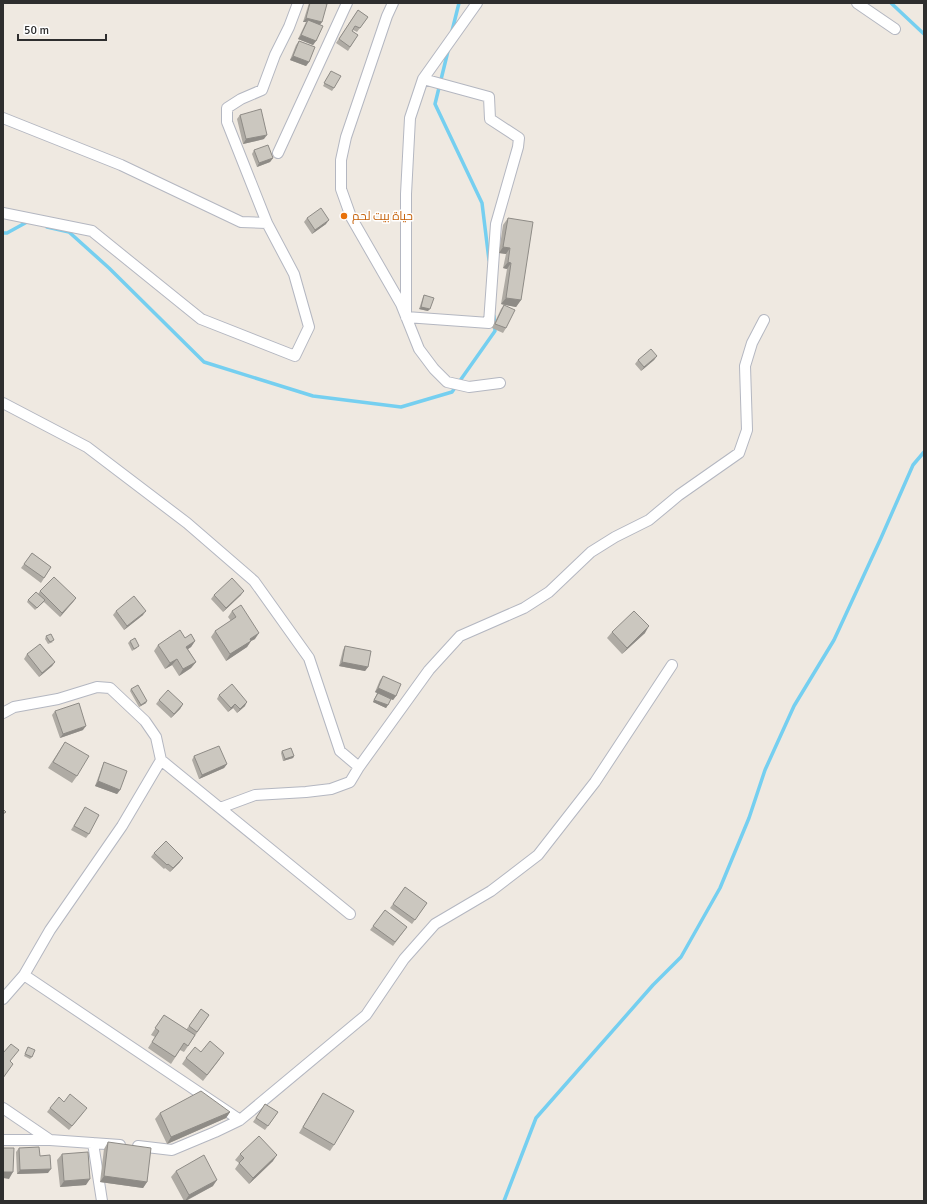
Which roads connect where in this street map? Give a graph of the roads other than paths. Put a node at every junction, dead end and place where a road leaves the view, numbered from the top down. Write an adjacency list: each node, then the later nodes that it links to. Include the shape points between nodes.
1 (298, 3): 11 (street, via 262,90 227,108 227,122)
2 (347, 3): 9 (street)
3 (393, 3): 12 (street, via 346,137 341,160 341,182 351,218)
4 (477, 3): 7 (street)
5 (857, 3): 6 (street)
6 (895, 29)
7 (423, 79): 12 (street, via 410,118 406,194); 12 (street, via 489,97 490,119 519,138 496,224 489,323)
8 (3, 118): 11 (street, via 121,165 241,222)
9 (278, 153)
10 (3, 213): 11 (street, via 92,231 201,319 295,356 309,327 294,274)
11 (267, 223)
12 (406, 317): 14 (street, via 419,349 447,382 468,387)
13 (764, 320): 19 (street, via 752,343 745,366 747,430 739,453 679,495 649,520 591,552 549,592 524,608 460,636 429,670)
14 (500, 382)
15 (3, 403): 19 (street, via 87,447 187,523 254,580 309,658 340,751)
16 (672, 665): 25 (street, via 595,782 538,855 491,891 435,924 404,959 366,1015)
17 (3, 713): 18 (street, via 14,707 58,699 97,687 110,688 156,736)
18 (162, 760): 20 (street); 22 (street, via 122,826 50,930)
19 (359, 767): 20 (street, via 350,782 331,789 254,795)
20 (220, 808): 21 (street)
21 (350, 914)
22 (24, 975): 23 (street); 25 (street)
23 (3, 999)
24 (3, 1108): 27 (street)
25 (240, 1120): 28 (street, via 172,1150)
26 (3, 1140): 27 (street)
27 (50, 1140): 28 (street)
28 (93, 1143): 29 (street)
29 (102, 1201)

